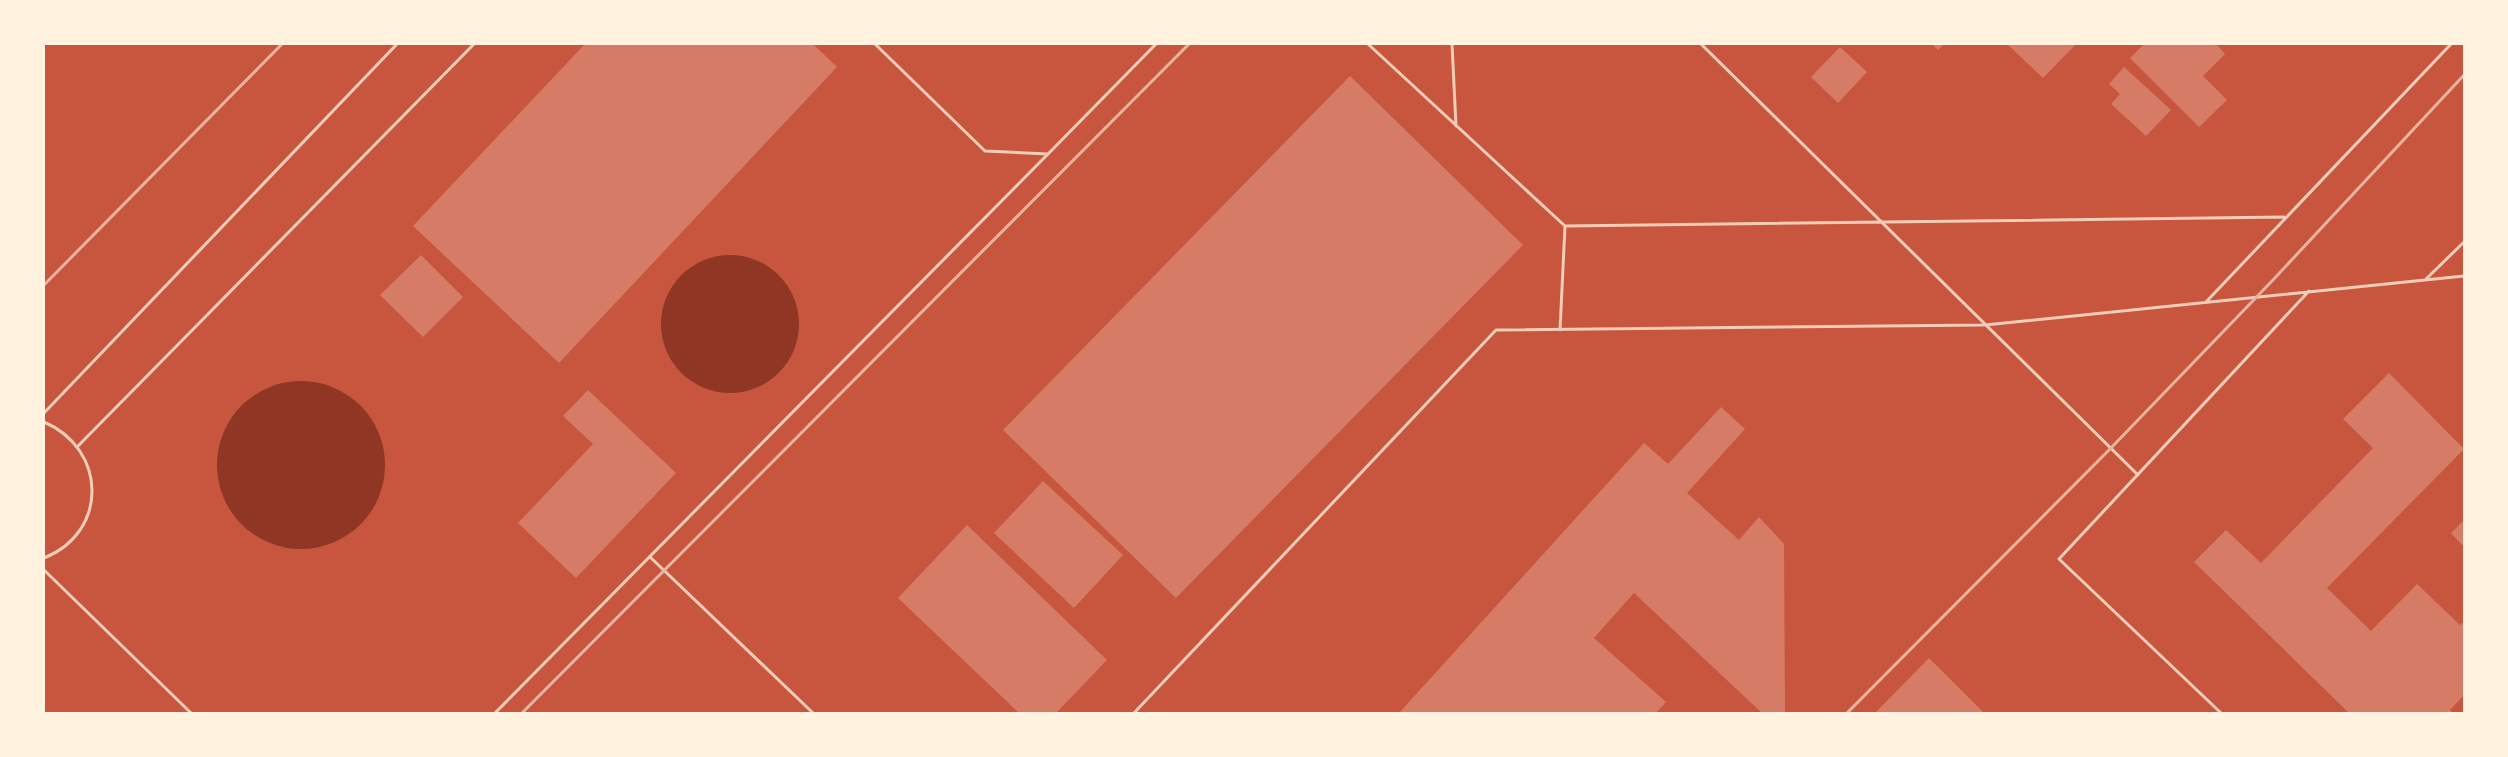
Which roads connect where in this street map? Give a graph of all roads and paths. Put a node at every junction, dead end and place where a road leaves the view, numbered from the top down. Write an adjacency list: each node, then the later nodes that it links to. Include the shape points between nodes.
1 (396, 44): 21 (lane)
2 (474, 44): 23 (lane)
3 (875, 44): 10 (lane, via 985,151)
4 (1156, 44): 10 (lane)
5 (1368, 44): 9 (lane)
6 (1452, 44): 9 (lane)
7 (1701, 44): 12 (lane)
8 (2451, 44): 11 (lane)
9 (1456, 126): 13 (lane)
10 (1048, 154): 25 (lane)
11 (2284, 218): 12 (lane); 18 (lane)
12 (1881, 222): 13 (lane); 19 (lane)
13 (1565, 226): 20 (lane)
14 (2464, 242): 16 (lane)
15 (2464, 276): 16 (lane)
16 (2425, 280): 17 (lane)
17 (2309, 291): 18 (lane); 24 (lane)
18 (2206, 302): 19 (lane)
19 (1985, 325): 20 (lane); 24 (lane)
20 (1560, 330): 31 (lane, via 1496,330)
21 (44, 413)
22 (44, 422): 23 (lane, via 60,429)
23 (78, 446): 26 (lane, via 89,467 93,491 88,515 76,536 58,552)
24 (2138, 475): 32 (lane, via 2059,559)
25 (650, 557): 29 (lane); 30 (lane)
26 (44, 558)
27 (44, 570): 28 (lane)
28 (190, 713)
29 (495, 713)
30 (813, 713)
31 (1134, 713)
32 (2221, 713)

